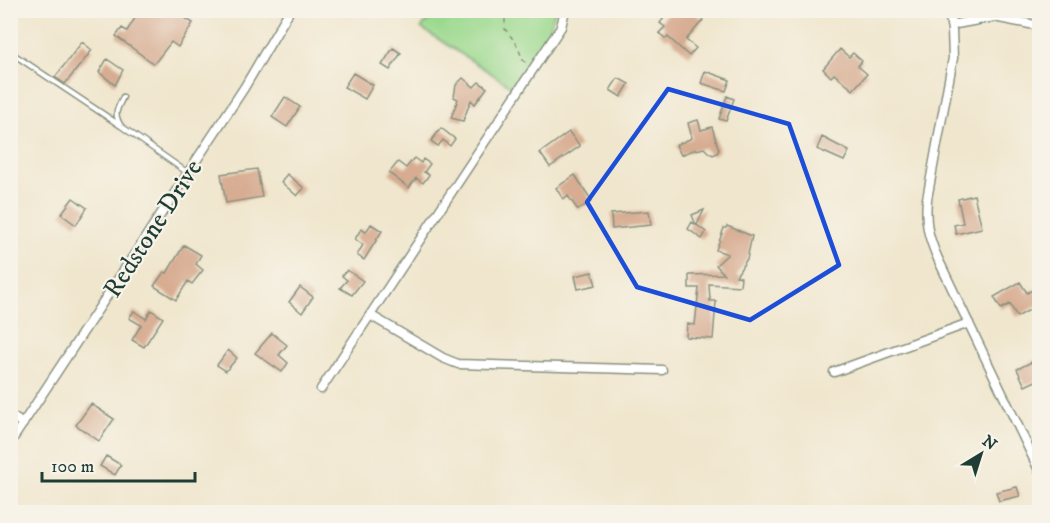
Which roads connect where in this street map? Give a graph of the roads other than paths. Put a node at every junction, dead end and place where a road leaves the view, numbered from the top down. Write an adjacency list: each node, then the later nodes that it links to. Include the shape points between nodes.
1 (290, 10): 9 (street, Redstone Drive)
2 (565, 10): 10 (street, via 561,27)
3 (949, 10): 4 (street)
4 (951, 25): 5 (street, via 994,17); 11 (street, via 953,58 925,217 928,237)
5 (1040, 26)
6 (10, 52): 8 (lane)
7 (123, 98): 8 (lane, via 116,111)
8 (121, 126): 9 (lane)
9 (188, 173): 16 (street, Redstone Drive)
10 (370, 315): 12 (street, via 458,363); 14 (street)
11 (969, 323): 13 (street); 18 (street)
12 (662, 370)
13 (834, 372)
14 (321, 389)
15 (10, 415): 16 (street)
16 (23, 424): 17 (street, Redstone Drive)
17 (10, 443)
18 (1040, 472)

